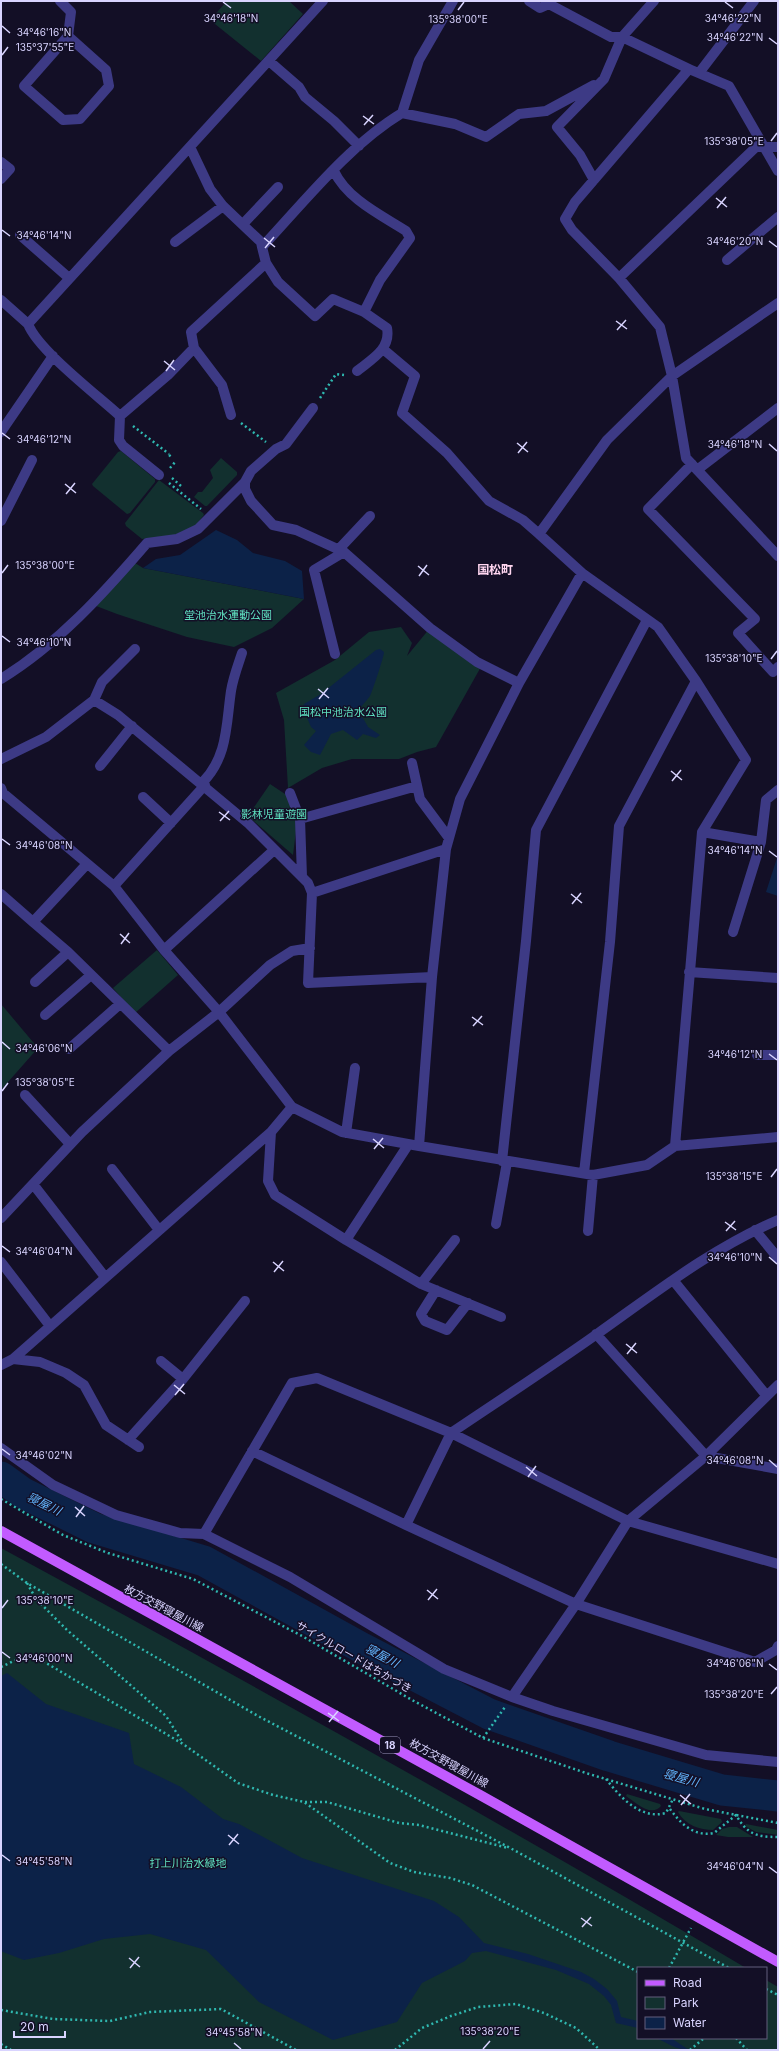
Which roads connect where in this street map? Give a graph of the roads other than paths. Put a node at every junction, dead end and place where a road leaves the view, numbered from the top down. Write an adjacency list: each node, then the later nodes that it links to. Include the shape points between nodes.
1 (60, 1): 7 (street, via 71,12)
2 (323, 1): 9 (street)
3 (453, 1): 13 (street, via 419,60)
4 (530, 1): 8 (street, via 540,8 548,4 611,37)
5 (654, 1): 8 (street)
6 (754, 1): 11 (street)
7 (68, 36): 7 (street, via 24,86 63,120 80,119 108,86 106,70)
8 (622, 37): 10 (street); 12 (street)
9 (269, 61): 14 (street); 15 (street)
10 (689, 69): 11 (street); 22 (street)
11 (699, 73): 17 (street, via 729,86)
12 (604, 79): 13 (street, via 546,111 519,114 486,137 455,124); 22 (street, via 557,127 580,155)
13 (402, 113): 14 (street)
14 (359, 146): 19 (street)
15 (190, 147): 24 (street, via 210,189); 32 (street)
16 (778, 147): 17 (street)
17 (764, 148): 20 (street); 33 (street, via 756,147)
18 (1, 162): 21 (street, via 10,169)
19 (334, 171): 29 (street); 36 (street, via 337,179 361,202 406,232 410,238 380,280)
20 (778, 171)
21 (1, 179)
22 (594, 180): 33 (street, via 575,202 565,219 572,230)
23 (278, 187): 26 (street)
24 (223, 206): 26 (street); 28 (street)
25 (778, 217): 30 (street)
26 (243, 224): 29 (street)
27 (20, 235): 32 (street)
28 (176, 242)
29 (262, 247): 31 (street)
30 (728, 260)
31 (266, 263): 36 (street, via 278,282 315,316 333,299); 38 (street, via 191,332)
32 (69, 278): 37 (street)
33 (619, 278): 42 (street, via 660,327)
34 (1, 300): 37 (street)
35 (778, 303): 42 (street)
36 (364, 312): 39 (street, via 387,328 389,338)
37 (28, 324): 40 (street, via 31,332)
38 (194, 348): 45 (street, via 222,385); 46 (street, via 168,375)
39 (383, 349): 41 (street); 54 (street, via 415,376 402,413 447,453 489,501 523,520)
40 (53, 356): 46 (street); 47 (street)
41 (357, 371)
42 (672, 376): 49 (street, via 686,458); 54 (street, via 607,440)
43 (313, 408): 51 (street, via 286,444 276,449 251,471)
44 (778, 408): 49 (street)
45 (231, 415)
46 (120, 416): 50 (street, via 119,440)
47 (1, 432)
48 (32, 460): 53 (street)
49 (694, 467): 56 (street); 62 (street, via 648,509 755,619 738,634 773,672)
50 (159, 475)
51 (245, 482): 55 (street, via 245,489 251,501 273,525 296,530); 63 (street, via 198,529 177,539 147,543 111,585 46,646)
52 (370, 516): 55 (street)
53 (1, 522)
54 (539, 534): 57 (street)
55 (342, 550): 61 (street, via 314,570); 65 (street, via 430,628 477,662)
56 (776, 552)
57 (582, 573): 58 (street); 65 (street)
58 (647, 620): 64 (street, via 658,627); 115 (street, via 536,830)
59 (135, 649): 66 (street, via 102,682)
60 (242, 653): 71 (street, via 231,689 220,758)
61 (335, 654)
62 (778, 667)
63 (1, 679)
64 (696, 681): 79 (street, via 746,760); 117 (street, via 619,826)
65 (519, 683): 80 (street, via 460,799)
66 (94, 700): 67 (street); 68 (street, via 46,737)
67 (132, 726): 70 (street); 71 (street)
68 (1, 759)
69 (412, 762): 72 (street)
70 (100, 766)
71 (203, 784): 78 (street); 83 (street, via 249,824)
72 (417, 786): 77 (street); 80 (street, via 420,799)
73 (1, 788): 84 (street, via 3,793)
74 (778, 790): 81 (street, via 766,800)
75 (290, 793): 77 (street)
76 (143, 797): 78 (street)
77 (300, 819): 85 (street)
78 (171, 823): 86 (street)
79 (702, 832): 81 (street); 94 (street)
80 (449, 838): 82 (street)
81 (761, 842): 90 (street)
82 (446, 849): 87 (street); 96 (street)
83 (274, 850): 85 (street); 92 (street)
84 (86, 865): 86 (street); 89 (street)
85 (302, 877): 87 (street)
86 (114, 886): 92 (street)
87 (312, 893): 91 (street)
88 (1, 894): 89 (street)
89 (33, 922): 93 (street)
90 (733, 932)
91 (310, 948): 96 (street, via 308,983); 100 (street, via 292,951 270,965)
92 (164, 950): 100 (street)
93 (68, 952): 95 (street); 98 (street)
94 (689, 972): 97 (street); 114 (street)
95 (91, 975): 99 (street); 101 (street)
96 (432, 977): 113 (street)
97 (778, 978)
98 (34, 982)
99 (120, 1004): 102 (street); 103 (street)
100 (219, 1012): 103 (street); 108 (street)
101 (45, 1015)
102 (69, 1050)
103 (169, 1051): 112 (street)
104 (756, 1055): 105 (street)
105 (778, 1055)
106 (355, 1068): 110 (street)
107 (25, 1095): 112 (street)
108 (292, 1107): 109 (street); 110 (street)
109 (271, 1132): 122 (street); 125 (street, via 268,1181 275,1195)
110 (346, 1133): 113 (street)
111 (778, 1137): 114 (street)
112 (70, 1144): 118 (street)
113 (413, 1146): 115 (street); 125 (street)
114 (674, 1146): 117 (street, via 647,1165)
115 (504, 1161): 117 (street); 121 (street)
116 (112, 1170): 122 (street)
117 (589, 1174): 124 (street)
118 (33, 1184): 119 (street); 129 (street)
119 (1, 1218)
120 (778, 1220): 123 (street)
121 (496, 1224)
122 (160, 1230): 129 (street)
123 (755, 1230): 127 (street); 130 (street)
124 (588, 1231)
125 (346, 1240): 131 (street)
126 (455, 1240): 131 (street)
127 (778, 1258)
128 (1, 1262): 136 (street)
129 (105, 1277): 136 (street)
130 (673, 1280): 137 (street); 143 (street)
131 (421, 1284): 132 (street)
132 (436, 1290): 134 (street); 134 (street, via 421,1314 425,1321 447,1330)
133 (245, 1301): 141 (street)
134 (468, 1303): 135 (street)
135 (501, 1317)
136 (50, 1326): 138 (street)
137 (596, 1334): 144 (street); 149 (street)
138 (13, 1358): 140 (street); 145 (street, via 40,1362 84,1385 106,1425)
139 (161, 1361): 141 (street)
140 (1, 1365)
141 (184, 1379): 145 (street)
142 (778, 1384): 143 (street)
143 (766, 1395): 149 (street)
144 (451, 1432): 148 (street, via 317,1378 292,1384); 151 (street); 152 (street)
145 (128, 1440): 146 (street)
146 (139, 1447)
147 (1, 1448): 154 (street, via 53,1485 116,1514 180,1532)
148 (252, 1451): 152 (street); 154 (street)
149 (706, 1456): 150 (street); 151 (street)
150 (778, 1469)
151 (628, 1520): 155 (street); 156 (street)
152 (406, 1525): 156 (street)
153 (1, 1532): 160 (main road, 枚方交野寝屋川線 / 18, via 306,1698)
154 (204, 1534): 158 (street, via 290,1577 444,1668)
155 (778, 1564)
156 (576, 1604): 157 (street, via 754,1662 776,1650); 158 (street)
157 (778, 1646)
158 (512, 1697): 159 (street, via 706,1755)
159 (778, 1762)
160 (778, 1962)

